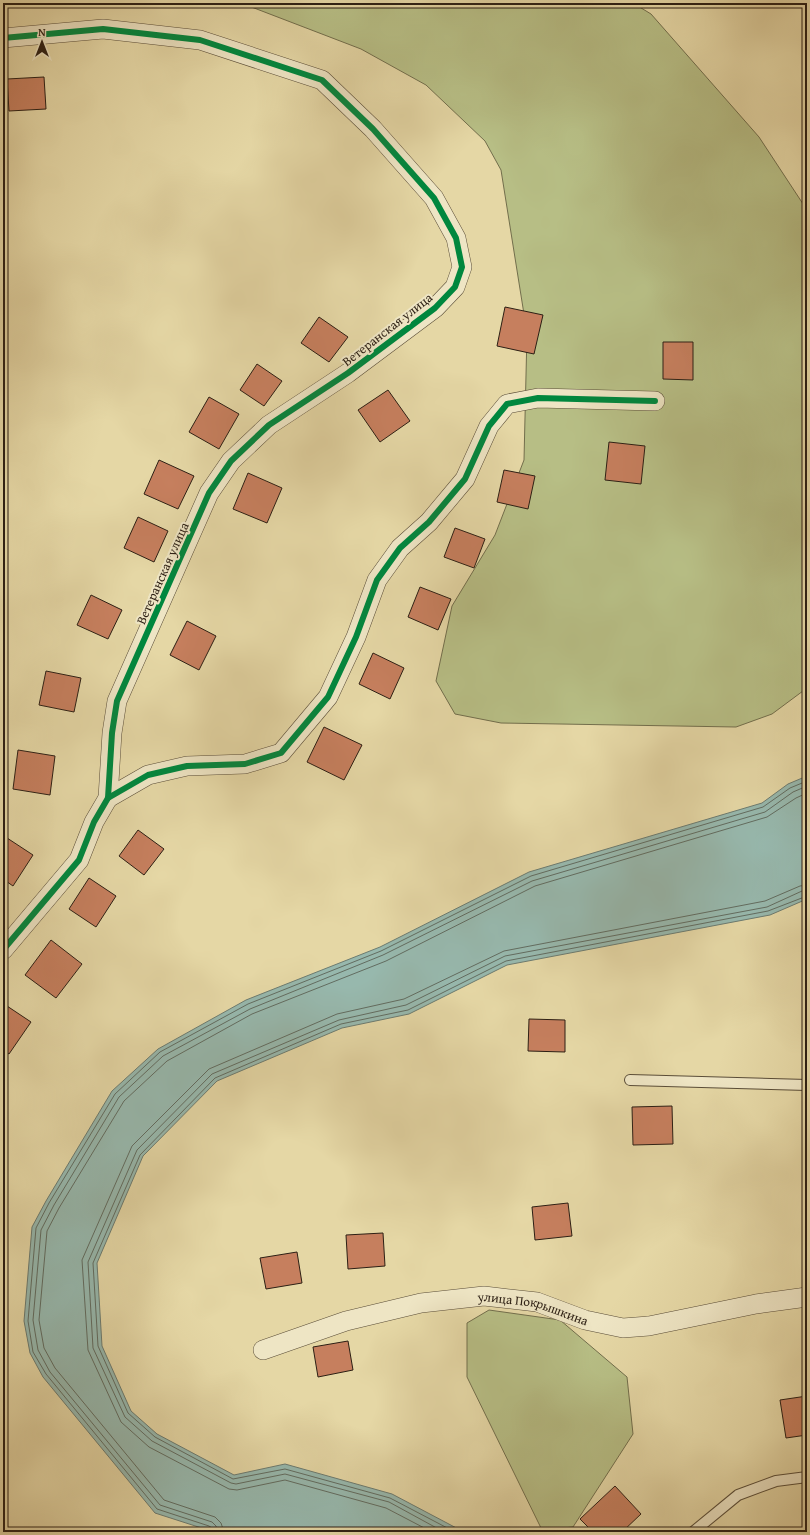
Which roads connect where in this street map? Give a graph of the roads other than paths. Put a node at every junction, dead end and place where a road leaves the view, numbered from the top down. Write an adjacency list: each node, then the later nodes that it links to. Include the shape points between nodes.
1 (3, 38): 3 (street, Ветеранская улица, via 103,29 200,40 322,80 373,129 434,198 456,238 462,267 455,287 435,308 348,373 269,425 231,461 209,493 117,701 112,733)
2 (655, 401): 3 (street, Ветеранская улица, via 538,398 507,404 489,426 465,479 429,522 400,548 377,580 356,637 328,697 281,753 245,764 187,766 148,775)
3 (108, 798): 4 (street, Ветеранская улица, via 94,822 79,860)
4 (3, 950)
5 (630, 1080): 6 (lane)
6 (807, 1085)
7 (807, 1297): 8 (street, улица Покрышкина, via 756,1304 649,1326 623,1328 585,1320 537,1302 484,1296 420,1303 346,1321)
8 (263, 1350)
9 (807, 1477): 10 (lane, via 776,1481 738,1495)
10 (693, 1532)

